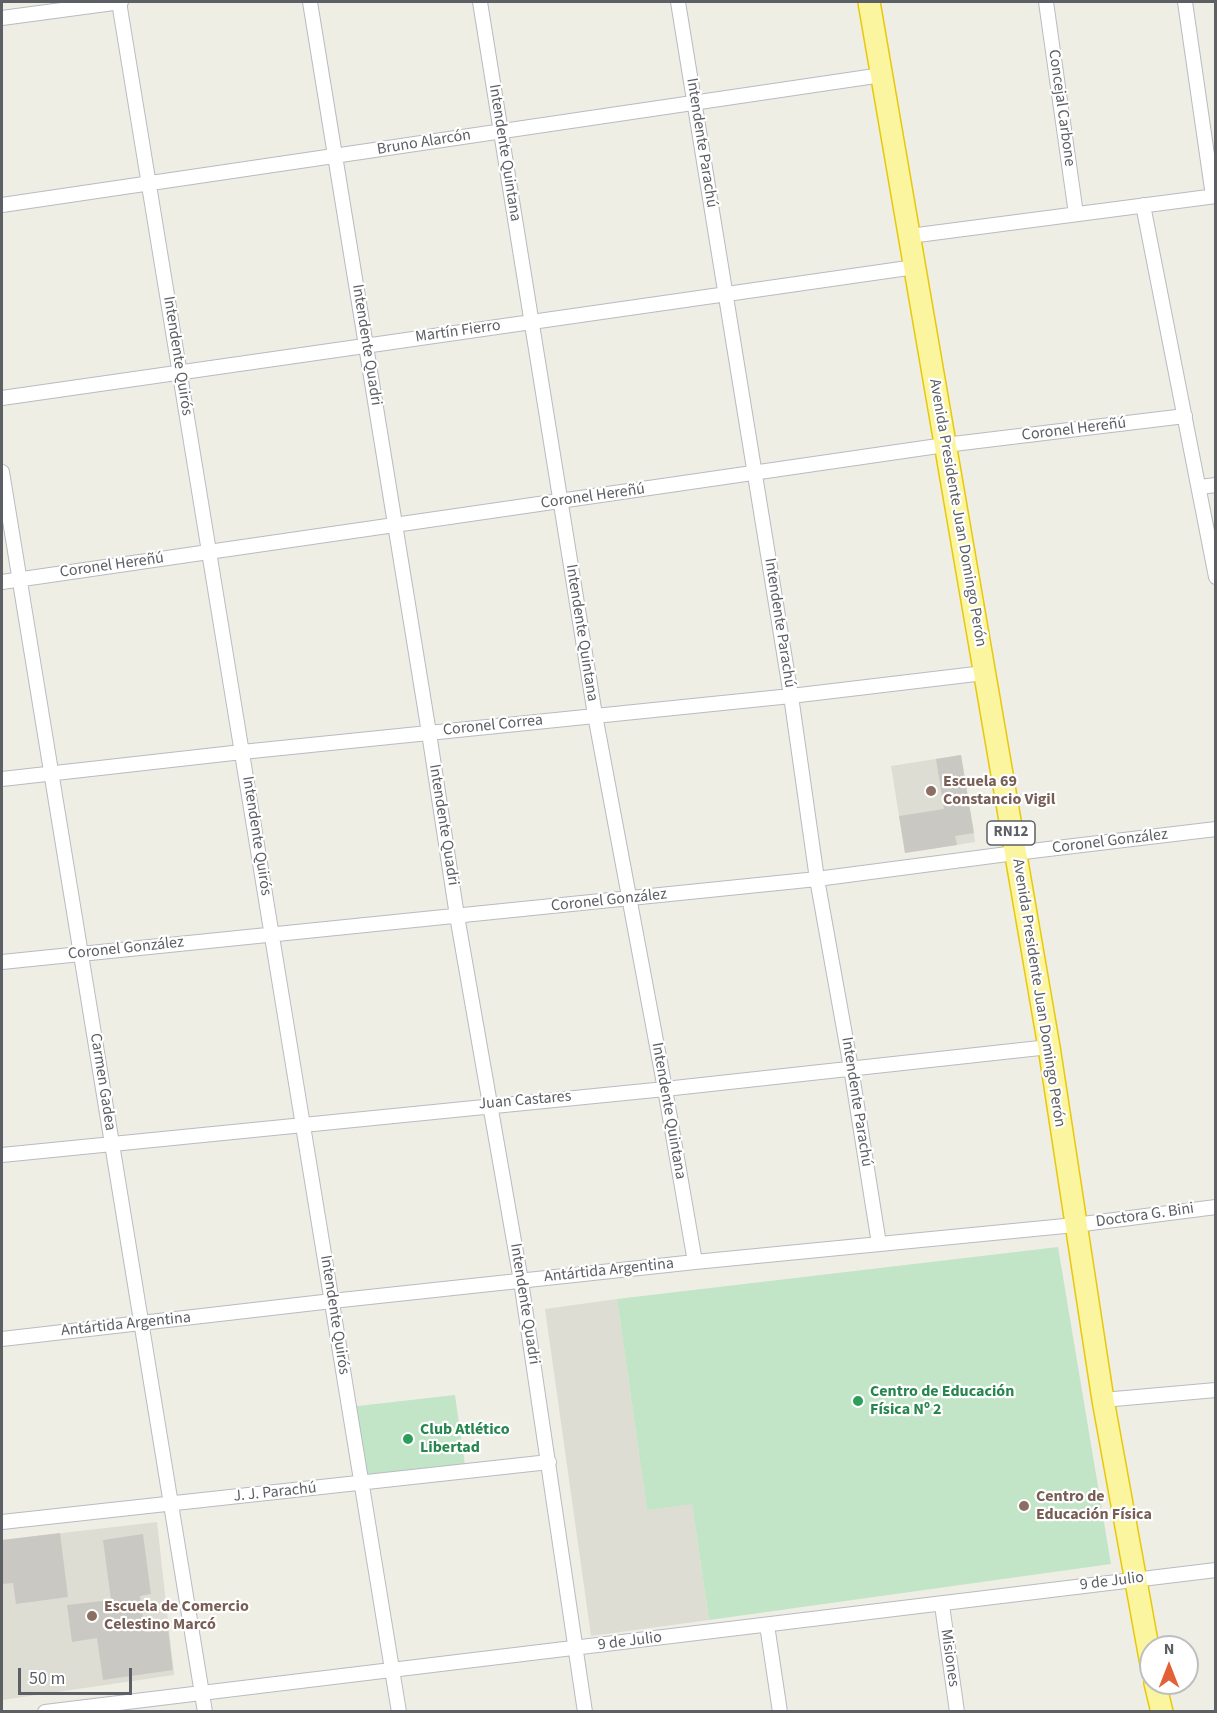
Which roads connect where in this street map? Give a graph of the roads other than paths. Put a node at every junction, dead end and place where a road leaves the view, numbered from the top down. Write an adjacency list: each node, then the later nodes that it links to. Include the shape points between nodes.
1 (120, 2): 8 (street); 13 (street, Intendente Quirós)
2 (310, 2): 12 (street, Intendente Quadri)
3 (480, 2): 11 (street, Intendente Quintana)
4 (678, 2): 10 (street, Intendente Parachú)
5 (869, 2): 9 (highway, Avenida Presidente Juan Domingo Perón / RN12)
6 (1046, 2): 17 (street, Concejal Carbone)
7 (1185, 2): 14 (street)
8 (2, 18)
9 (882, 75): 10 (street, Bruno Alarcón); 18 (highway, Avenida Presidente Juan Domingo Perón / RN12)
10 (694, 103): 11 (street, Bruno Alarcón); 20 (street, Intendente Parachú)
11 (501, 132): 12 (street, Bruno Alarcón); 21 (street, Intendente Quintana)
12 (336, 157): 13 (street, Bruno Alarcón); 22 (street, Intendente Quadri)
13 (149, 183): 15 (street, Bruno Alarcón); 23 (street, Intendente Quirós)
14 (1214, 196): 16 (street)
15 (2, 205)
16 (1143, 206): 17 (street); 25 (street)
17 (1076, 214): 18 (street)
18 (910, 236): 19 (highway, Avenida Presidente Juan Domingo Perón / RN12)
19 (915, 267): 20 (street, Martín Fierro); 26 (highway, Avenida Presidente Juan Domingo Perón / RN12)
20 (725, 294): 21 (street, Martín Fierro); 28 (street, Intendente Parachú)
21 (531, 322): 22 (street, Martín Fierro); 31 (street, Intendente Quintana)
22 (366, 346): 23 (street, Martín Fierro); 32 (street, Intendente Quadri)
23 (180, 372): 24 (street, Martín Fierro); 33 (street, Intendente Quirós)
24 (2, 398)
25 (1185, 416): 26 (street, Coronel Hereñú); 30 (street)
26 (945, 445): 28 (street, Coronel Hereñú); 37 (highway, Avenida Presidente Juan Domingo Perón / RN12)
27 (2, 472): 35 (street, Carmen Gadea)
28 (754, 473): 31 (street, Coronel Hereñú); 38 (street, Intendente Parachú)
29 (1215, 485): 30 (street)
30 (1199, 487): 34 (street)
31 (560, 501): 32 (street, Coronel Hereñú); 39 (street, Intendente Quintana)
32 (395, 525): 33 (street, Coronel Hereñú); 40 (street, Intendente Quadri)
33 (209, 552): 35 (street, Coronel Hereñú); 41 (street, Intendente Quirós)
34 (1215, 577)
35 (19, 580): 36 (street, Coronel Hereñú); 42 (street, Carmen Gadea)
36 (2, 582)
37 (984, 674): 38 (street, Coronel Correa); 45 (highway, Avenida Presidente Juan Domingo Perón / RN12)
38 (791, 696): 39 (street, Coronel Correa); 46 (street, Intendente Parachú)
39 (595, 715): 40 (street, Coronel Correa); 47 (street, Intendente Quintana)
40 (429, 733): 41 (street, Coronel Correa); 48 (street, Intendente Quadri)
41 (242, 752): 42 (street, Coronel Correa); 49 (street, Intendente Quirós)
42 (51, 774): 43 (street, Coronel Correa); 50 (street, Carmen Gadea)
43 (2, 779)
44 (1215, 830): 45 (street, Coronel González)
45 (1015, 853): 46 (street, Coronel González); 52 (highway, Avenida Presidente Juan Domingo Perón / RN12)
46 (817, 879): 47 (street, Coronel González); 53 (street, Intendente Parachú)
47 (628, 899): 48 (street, Coronel González); 54 (street, Intendente Quintana)
48 (457, 916): 49 (street, Coronel González); 55 (street, Intendente Quadri)
49 (272, 935): 50 (street, Coronel González); 56 (street, Intendente Quirós)
50 (81, 954): 51 (street, Coronel González); 57 (street, Carmen Gadea)
51 (2, 962)
52 (1048, 1047): 53 (street, Juan Castares); 60 (highway, Avenida Presidente Juan Domingo Perón / RN12)
53 (851, 1068): 54 (street, Juan Castares); 61 (street, Intendente Parachú)
54 (665, 1089): 55 (street, Juan Castares); 62 (street, Intendente Quintana)
55 (491, 1104): 56 (street, Juan Castares); 63 (street, Intendente Quadri)
56 (303, 1124): 57 (street, Juan Castares); 64 (street, Intendente Quirós)
57 (112, 1143): 58 (street, Juan Castares); 65 (street, Carmen Gadea)
58 (2, 1155)
59 (1215, 1207): 60 (street, Doctora G. Bini)
60 (1075, 1225): 61 (street, Antártida Argentina); 68 (highway, Avenida Presidente Juan Domingo Perón / RN12)
61 (879, 1244): 62 (street, Antártida Argentina)
62 (695, 1262): 63 (street, Antártida Argentina)
63 (521, 1281): 64 (street, Antártida Argentina); 69 (street, Intendente Quadri)
64 (332, 1301): 65 (street, Antártida Argentina); 70 (street, Intendente Quirós)
65 (141, 1324): 66 (street, Antártida Argentina); 71 (street, Carmen Gadea)
66 (2, 1339)
67 (1215, 1390): 68 (street)
68 (1103, 1400): 74 (highway, Avenida Presidente Juan Domingo Perón / RN12)
69 (549, 1462): 70 (street, J. J. Parachú); 78 (street, Intendente Quadri)
70 (362, 1483): 71 (street, J. J. Parachú); 79 (street, Intendente Quirós)
71 (171, 1504): 72 (street, J. J. Parachú); 80 (street, Carmen Gadea)
72 (2, 1522)
73 (1215, 1570): 74 (street, 9 de Julio)
74 (1135, 1579): 75 (street, 9 de Julio); 77 (highway, Avenida Presidente Juan Domingo Perón / RN12)
75 (942, 1605): 76 (street, 9 de Julio); 86 (street, Misiones)
76 (767, 1625): 78 (street, 9 de Julio); 85 (street)
77 (1146, 1635)
78 (576, 1648): 79 (street, 9 de Julio); 84 (street, Intendente Quadri)
79 (392, 1670): 80 (street, 9 de Julio); 83 (street, Intendente Quirós)
80 (202, 1693): 81 (street, 9 de Julio); 82 (street, Carmen Gadea)
81 (45, 1712)
82 (205, 1712)
83 (399, 1712)
84 (585, 1712)
85 (780, 1712)
86 (957, 1712)

